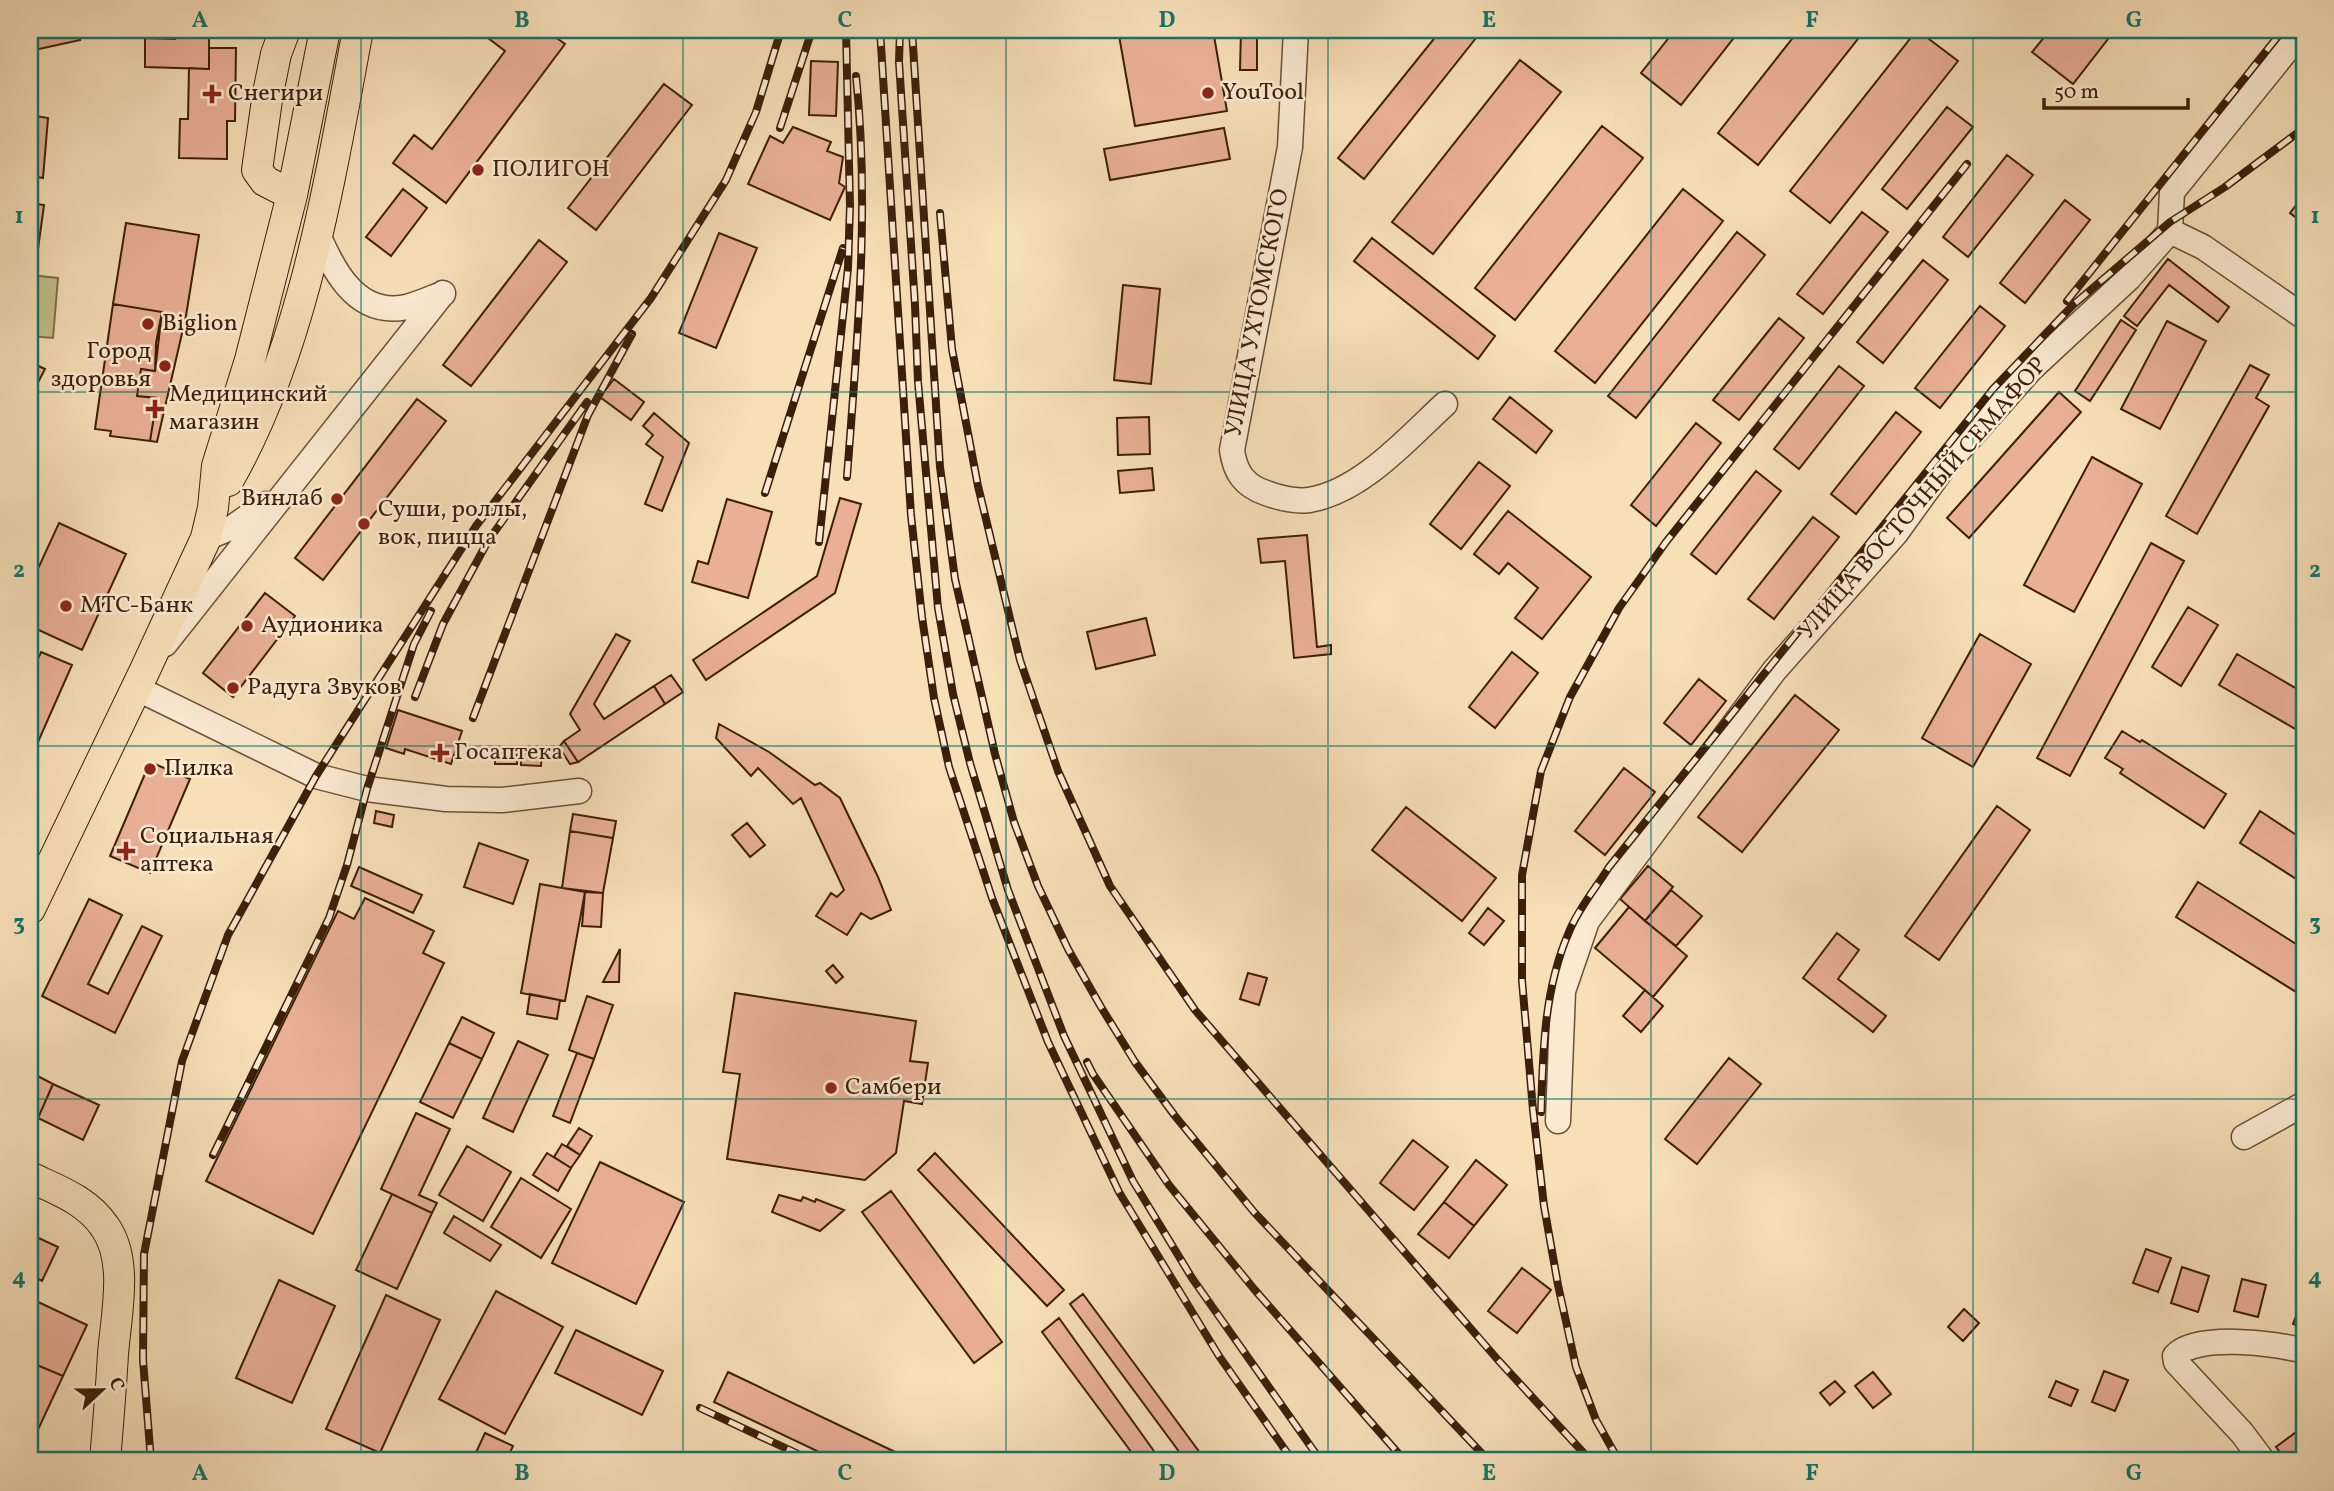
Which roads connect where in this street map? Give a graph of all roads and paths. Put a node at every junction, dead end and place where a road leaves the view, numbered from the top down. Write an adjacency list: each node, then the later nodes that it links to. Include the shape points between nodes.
1 (285, 30): 6 (main road, via 270,80 257,170 265,181)
2 (325, 30): 6 (main road)
3 (358, 30): 8 (main road)
4 (1296, 30): 10 (street, УЛИЦА УХТОМСКОГО, via 1290,147 1232,450 1237,470 1252,488 1284,500 1327,495 1371,471)
5 (2304, 30): 7 (street, via 2172,192)
6 (292, 195): 12 (main road, via 250,360 217,466)
7 (2170, 231): 9 (street, via 2203,247); 18 (street, УЛИЦА ВОСТОЧНЫЙ СЕМАФОР, via 2129,278 2031,369 1943,468 1896,533 1774,671 1587,921 1563,991)
8 (317, 233): 11 (street, via 345,286 360,298 378,306 401,308 443,293); 12 (main road, via 280,368)
9 (2304, 317)
10 (1445, 404)
11 (292, 485): 13 (street, via 233,527); 14 (street)
12 (213, 508): 13 (main road)
13 (206, 538): 14 (main road)
14 (141, 679): 15 (street, via 316,776 367,789 446,799 502,800); 16 (main road)
15 (579, 791)
16 (30, 909)
17 (2304, 1104): 19 (street)
18 (1558, 1121)
19 (2244, 1137)
20 (30, 1177): 22 (main road, via 88,1207 105,1226 116,1252 118,1288)
21 (2304, 1351): 23 (street, via 2265,1343 2219,1342 2180,1350 2175,1356)
22 (105, 1461)
23 (2263, 1461)

